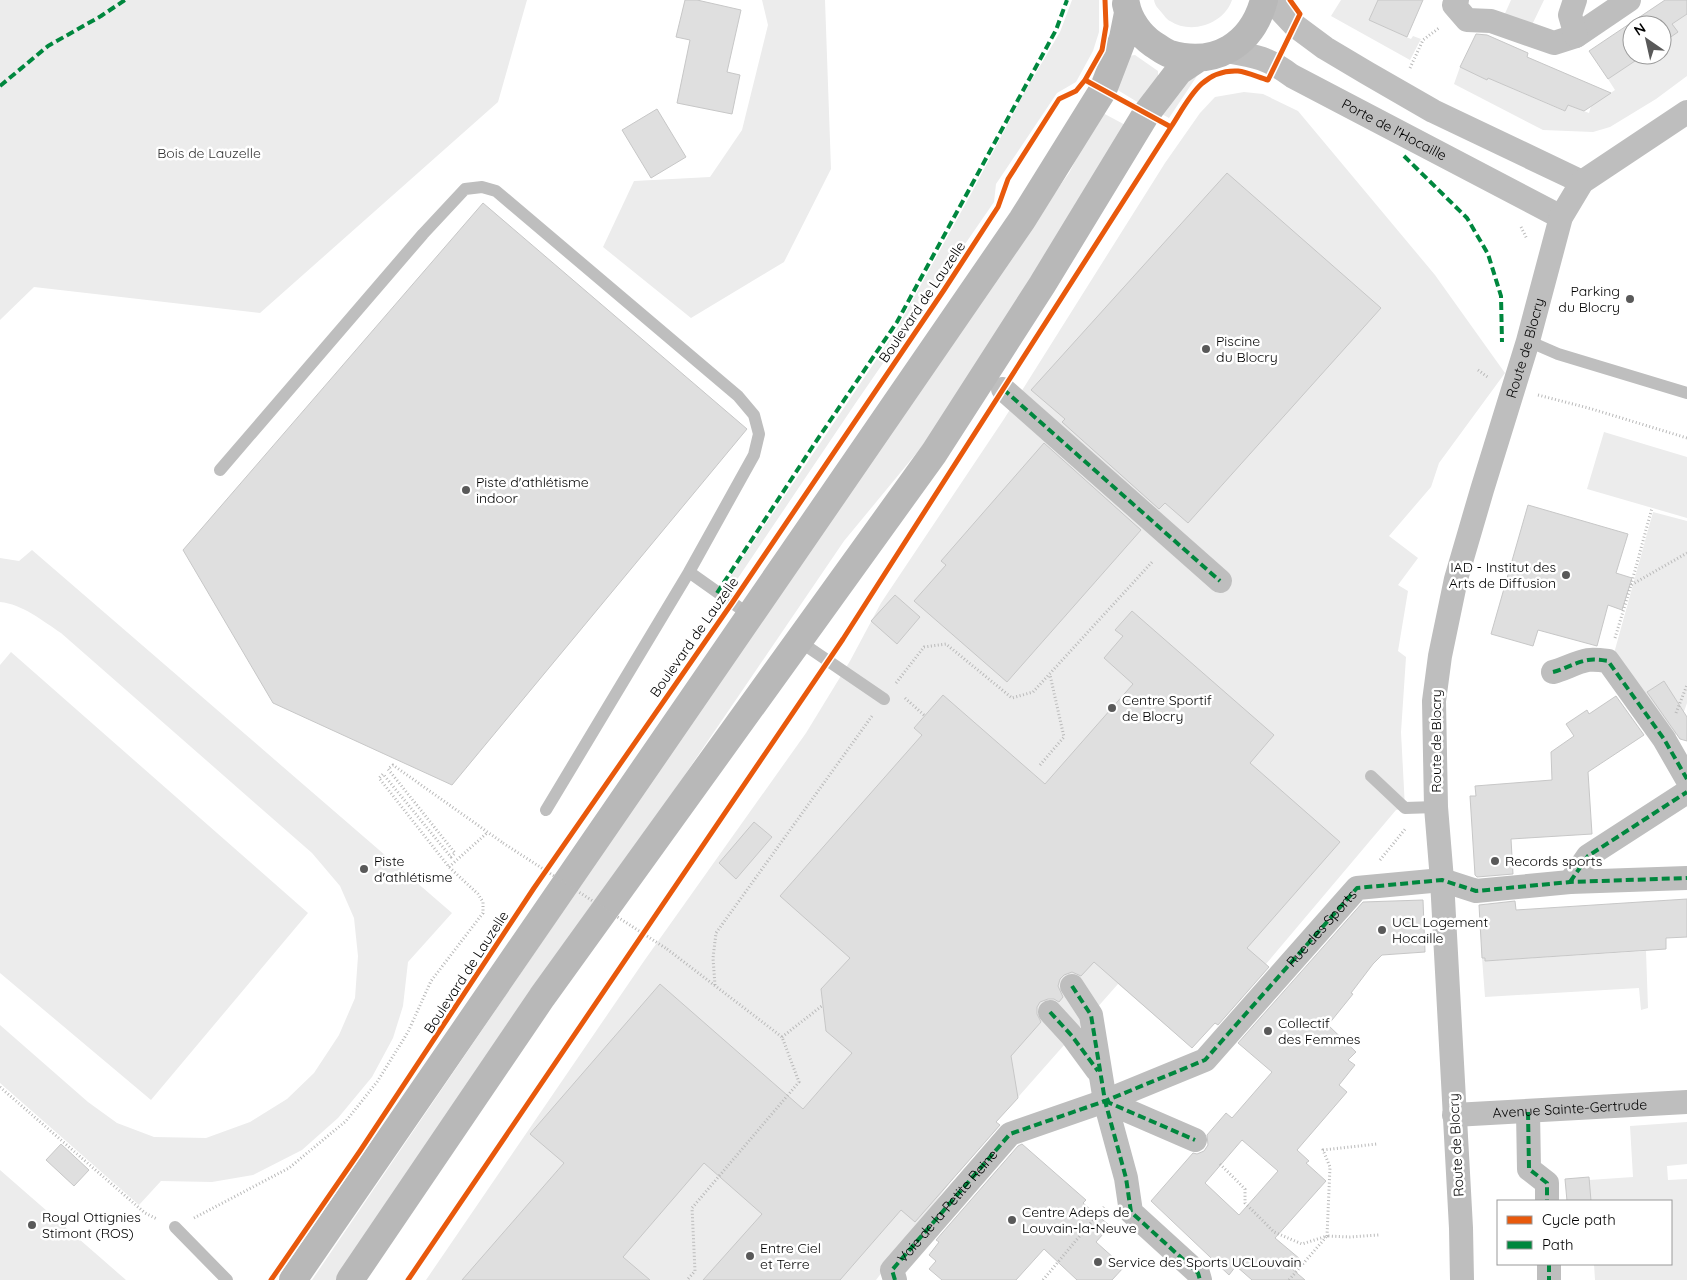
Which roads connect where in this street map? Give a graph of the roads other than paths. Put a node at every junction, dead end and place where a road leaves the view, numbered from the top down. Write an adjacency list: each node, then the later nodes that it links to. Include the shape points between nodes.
1 (1264, 0): 8 (main road, via 1260,16 1246,36)
2 (1271, 0): 11 (street, via 1294,26 1350,63 1433,111)
3 (1575, 0): 7 (street, via 1570,15)
4 (1629, 0): 7 (street)
5 (1126, 6): 9 (main road, via 1144,38 1168,54); 19 (main road, via 1123,38 1103,90 1084,121 1022,220)
6 (1458, 6): 7 (street, via 1467,20 1491,21 1554,43)
7 (1576, 36)
8 (1227, 51): 9 (main road); 12 (street, Porte de l'Hocaille, via 1255,55 1276,64 1292,76)
9 (1198, 59): 20 (main road, via 1179,71 1146,114 934,453)
10 (1687, 112): 11 (street)
11 (1582, 182): 12 (street, Route de Blocry)
12 (1561, 217): 13 (street, Route de Blocry)
13 (1528, 341): 15 (lane, via 1558,354); 26 (street, Route de Blocry, via 1523,391 1482,490 1456,579 1434,701)
14 (1003, 389): 18 (street)
15 (1687, 393)
16 (220, 470): 17 (lane, via 423,234 465,189 482,187 496,191 738,396 754,415 759,434 754,455)
17 (689, 572): 19 (lane); 27 (lane)
18 (1220, 581)
19 (750, 616): 43 (main road)
20 (799, 641): 22 (lane); 44 (main road, via 542,997)
21 (1553, 672): 24 (street, via 1589,660 1608,661 1664,739)
22 (884, 699)
23 (1371, 776): 26 (lane, via 1405,808)
24 (1687, 779)
25 (1687, 792): 30 (street, via 1588,856)
26 (1429, 807): 29 (street, Route de Blocry)
27 (546, 810)
28 (1687, 878): 30 (street)
29 (1442, 880): 30 (street, Rue des Sports, via 1476,891); 34 (street, Rue des Sports, via 1357,888 1205,1060); 37 (street, Route de Blocry)
30 (1570, 882)
31 (1072, 986): 33 (street, via 1090,1015)
32 (1050, 1012): 33 (street)
33 (1100, 1073): 34 (street)
34 (1105, 1101): 38 (street); 45 (street, Voie de la Petite Reine, via 1010,1134 892,1270); 46 (street, via 1126,1178 1131,1212 1198,1274)
35 (1687, 1102): 36 (street, Avenue Sainte-Gertrude)
36 (1528, 1112): 37 (street, Avenue Sainte-Gertrude); 39 (street, via 1529,1169 1547,1183)
37 (1454, 1115): 47 (street, Route de Blocry)
38 (1195, 1140)
39 (1547, 1200)
40 (175, 1227): 42 (lane)
41 (1549, 1265): 48 (street)
42 (226, 1280)
43 (293, 1280)
44 (350, 1280)
45 (895, 1280)
46 (1200, 1280)
47 (1462, 1280)
48 (1549, 1280)

